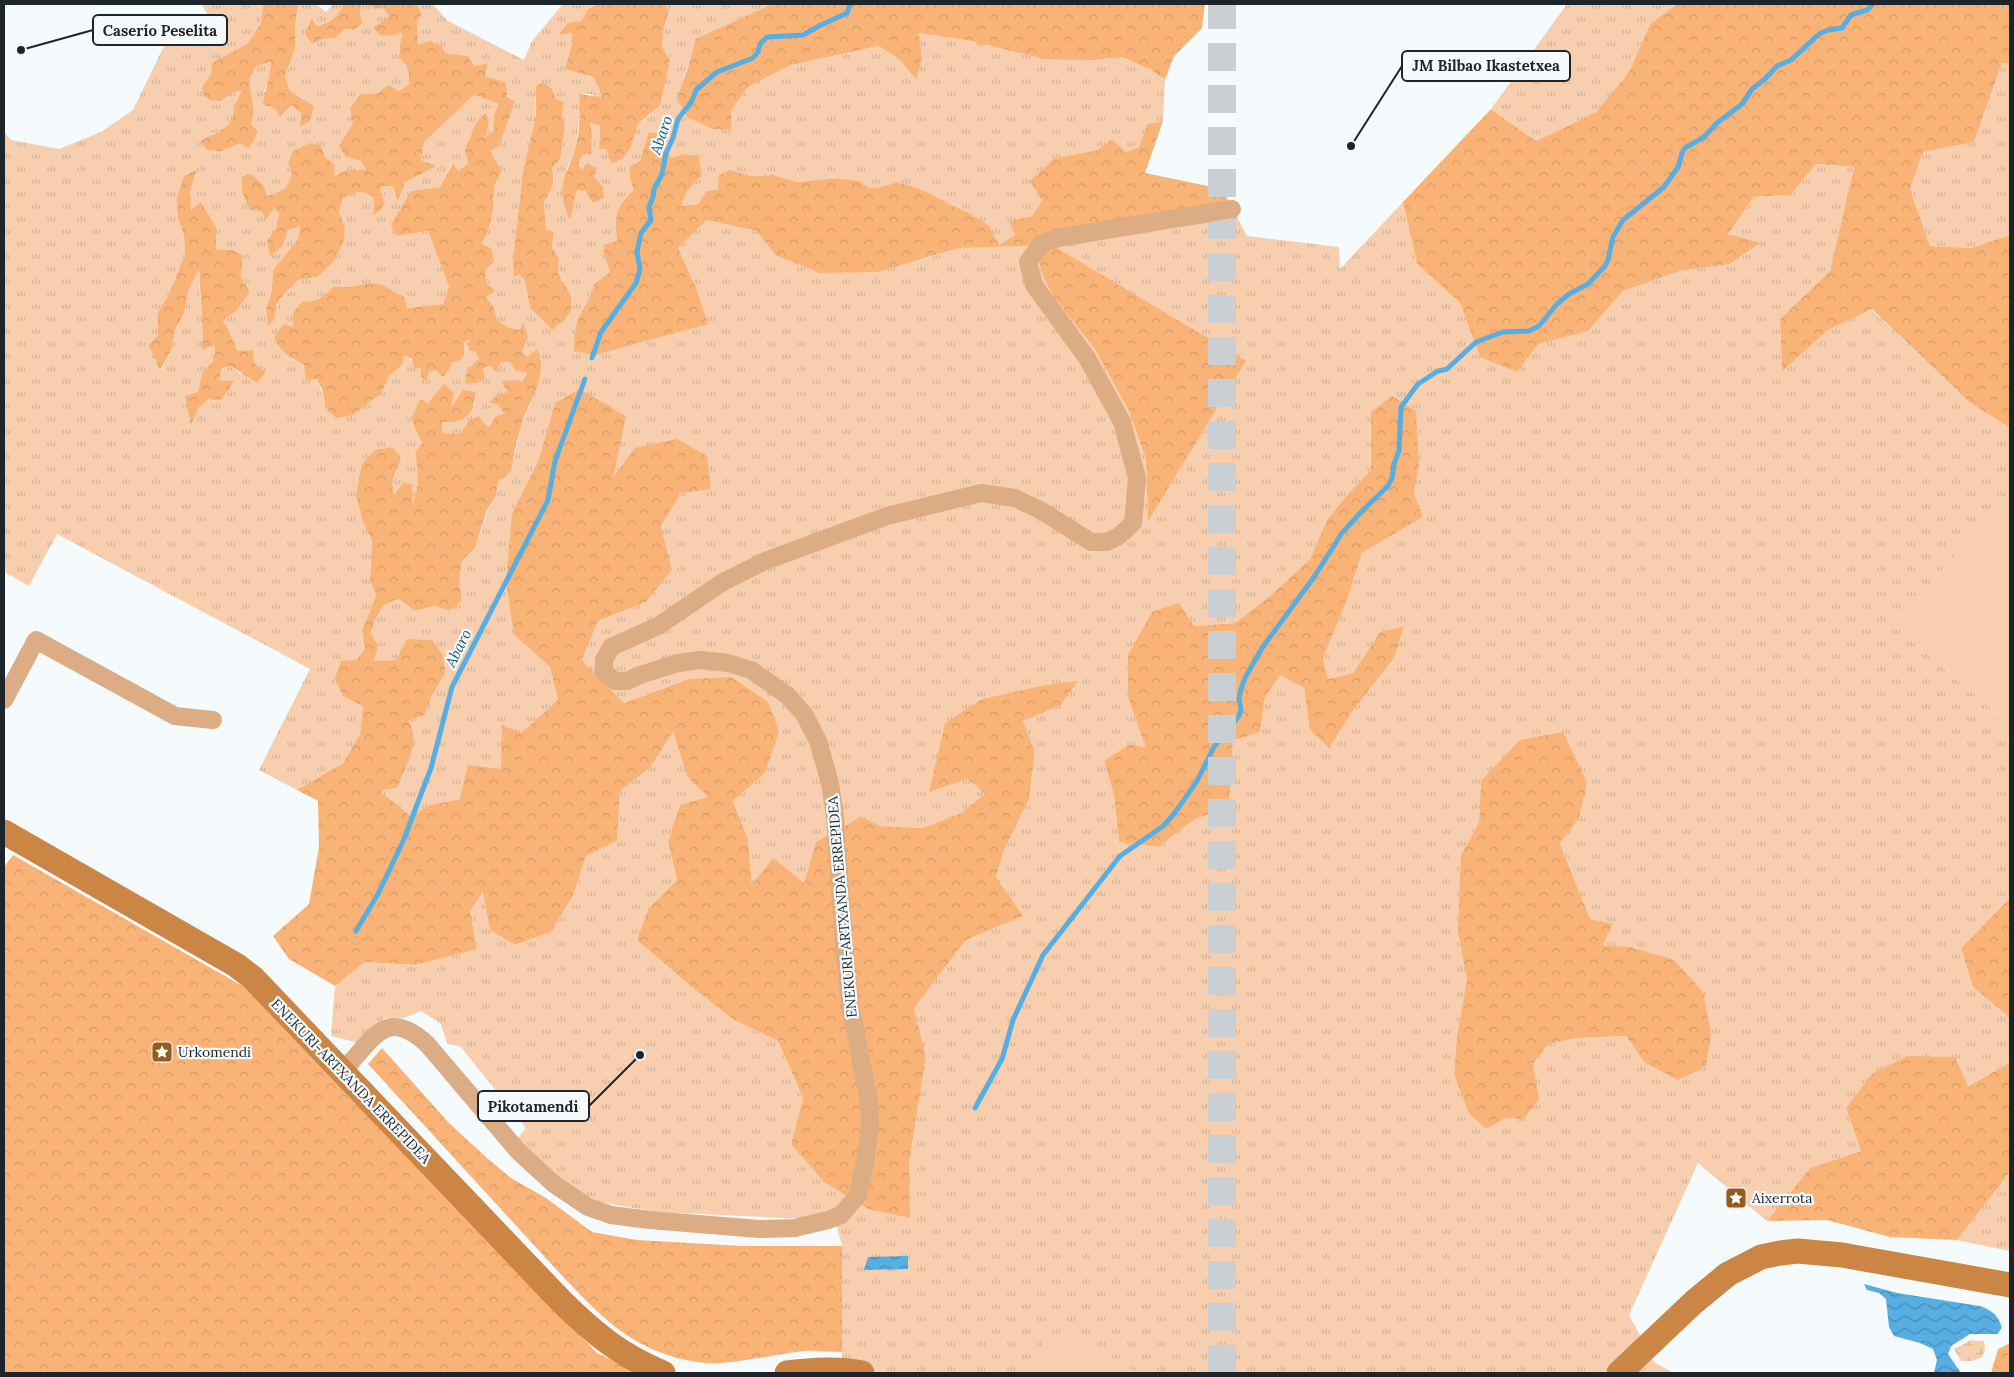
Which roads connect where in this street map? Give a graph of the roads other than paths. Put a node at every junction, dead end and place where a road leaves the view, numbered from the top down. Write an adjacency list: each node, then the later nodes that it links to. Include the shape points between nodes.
1 (1232, 208): 5 (street, ENEKURI-ARTXANDA ERREPIDEA, via 1058,238 1041,244 1028,262 1034,284 1087,358 1122,422 1137,478 1133,523 1119,536 1107,542 1091,542 1015,498 981,493 886,516 765,562 723,582 658,626 611,647 604,660 604,672 615,681 627,681 678,663 701,660 751,670 787,695 804,714 818,741 830,783 835,817 850,1005 869,1101 870,1127 865,1162 858,1195 849,1208 828,1220 795,1228 759,1228 611,1215 588,1207 554,1184 518,1151 413,1031 390,1026 370,1039)
2 (4, 700): 3 (street, via 36,640 175,716)
3 (213, 720)
4 (4, 832): 7 (street, ENEKURI-ARTXANDA ERREPIDEA, via 236,965 253,978 590,1329 622,1353)
5 (351, 1062)
6 (2010, 1285): 10 (street, via 1842,1255 1798,1251 1761,1257 1728,1274)
7 (663, 1373)
8 (787, 1373): 9 (street, via 820,1369)
9 (862, 1373)
10 (1619, 1373)

